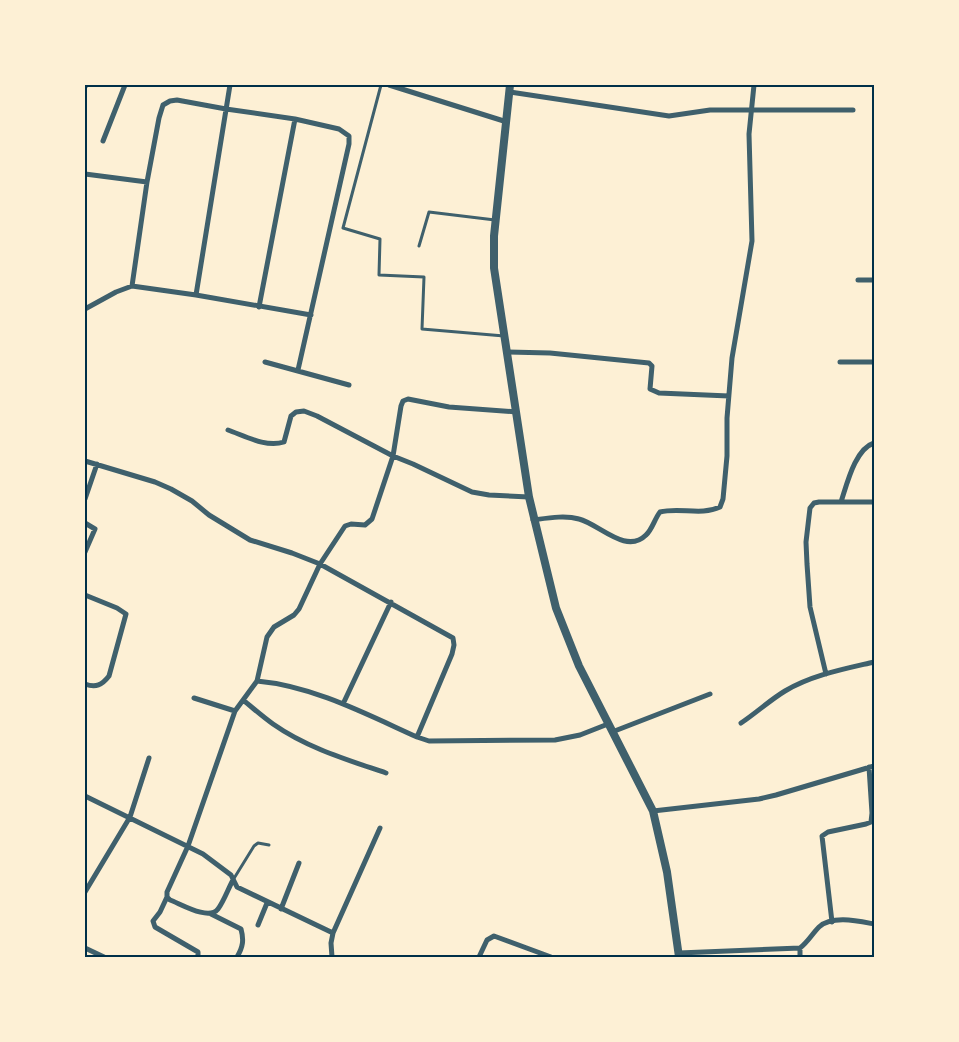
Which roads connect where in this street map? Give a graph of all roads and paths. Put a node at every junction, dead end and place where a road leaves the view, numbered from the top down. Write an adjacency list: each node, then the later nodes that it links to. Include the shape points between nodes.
1 (125, 85): 12 (street)
2 (230, 85): 7 (street)
3 (381, 85): 24 (lane, via 343,228 380,239 379,275 424,277 422,329)
4 (390, 85): 11 (street)
5 (754, 85): 8 (street)
6 (510, 89): 8 (street, via 669,116 710,110); 11 (street)
7 (226, 109): 10 (street); 14 (street, via 178,100 163,105); 20 (street)
8 (751, 110): 9 (street); 31 (street, via 752,241 732,358)
9 (853, 110)
10 (296, 119): 21 (street); 23 (street, via 339,129 349,136 350,144)
11 (508, 122): 15 (street)
12 (103, 141)
13 (85, 174): 14 (street)
14 (147, 182): 19 (street)
15 (496, 221): 16 (lane, via 429,212); 24 (street, via 494,268)
16 (419, 246)
17 (858, 280): 18 (street)
18 (874, 280)
19 (132, 286): 20 (street); 22 (street)
20 (196, 295): 21 (street)
21 (259, 306): 23 (street)
22 (85, 310)
23 (311, 315): 29 (street)
24 (504, 336): 25 (street)
25 (507, 352): 31 (street, via 550,353 649,364 652,366 650,389 659,393); 32 (street)
26 (265, 362): 29 (street)
27 (840, 362): 28 (street)
28 (874, 362)
29 (298, 370): 30 (street)
30 (349, 384)
31 (729, 396): 42 (street, via 727,456 720,507 660,512 647,535 633,542 615,538 579,518)
32 (517, 412): 35 (street, via 449,407 408,399 401,406); 38 (street)
33 (228, 430): 35 (street, via 277,444 284,442 291,416 304,411)
34 (874, 443): 40 (street, via 865,446 860,453)
35 (393, 456): 38 (street, via 472,492); 45 (street, via 372,519 365,525 345,526)
36 (85, 461): 37 (street)
37 (97, 464): 39 (street); 45 (street, via 171,489 250,540)
38 (529, 496): 42 (street)
39 (85, 499)
40 (841, 502): 41 (street); 49 (street, via 814,503 808,521 810,607)
41 (874, 502)
42 (533, 520): 58 (street, via 556,608 579,666)
43 (85, 522): 44 (street, via 95,529)
44 (85, 552)
45 (320, 564): 47 (street); 50 (street, via 294,615 274,627 267,637)
46 (85, 595): 51 (street, via 126,614 108,676 97,686)
47 (391, 602): 55 (street); 60 (street, via 453,638 452,654)
48 (874, 662): 49 (street)
49 (826, 674): 57 (street, via 784,692)
50 (257, 681): 54 (street); 55 (street, via 291,687)
51 (85, 684)
52 (710, 694): 59 (street)
53 (194, 698): 56 (street)
54 (243, 700): 56 (street); 63 (street, via 288,733 322,750)
55 (343, 704): 60 (street)
56 (235, 711): 70 (street)
57 (741, 723)
58 (608, 724): 59 (street); 60 (street, via 555,740 429,741)
59 (612, 732): 65 (street)
60 (417, 737)
61 (149, 758): 67 (street)
62 (871, 766): 65 (street, via 759,799); 66 (street)
63 (386, 773)
64 (85, 796): 67 (street)
65 (653, 811): 84 (street, via 667,872)
66 (873, 813): 78 (street, via 871,822 823,833)
67 (130, 817): 70 (street); 73 (street)
68 (380, 828): 81 (street)
69 (269, 845): 72 (lane, via 258,842)
70 (188, 846): 72 (street, via 224,868); 74 (street)
71 (299, 863): 76 (street)
72 (233, 880): 75 (street, via 237,887); 77 (street, via 217,911)
73 (85, 892)
74 (167, 897): 77 (street); 86 (street, via 153,920 155,927 198,952)
75 (267, 903): 76 (street); 80 (street)
76 (281, 909): 81 (street)
77 (211, 914): 87 (street, via 241,929 242,948)
78 (832, 922): 79 (street, via 843,920); 83 (street, via 820,926)
79 (874, 924)
80 (258, 925)
81 (333, 933): 88 (street)
82 (85, 948): 85 (street)
83 (800, 948): 84 (street); 91 (street)
84 (679, 955)
85 (104, 957)
86 (198, 957)
87 (237, 957)
88 (332, 957)
89 (479, 957): 90 (street, via 487,940 494,936)
90 (552, 957)
91 (800, 957)

